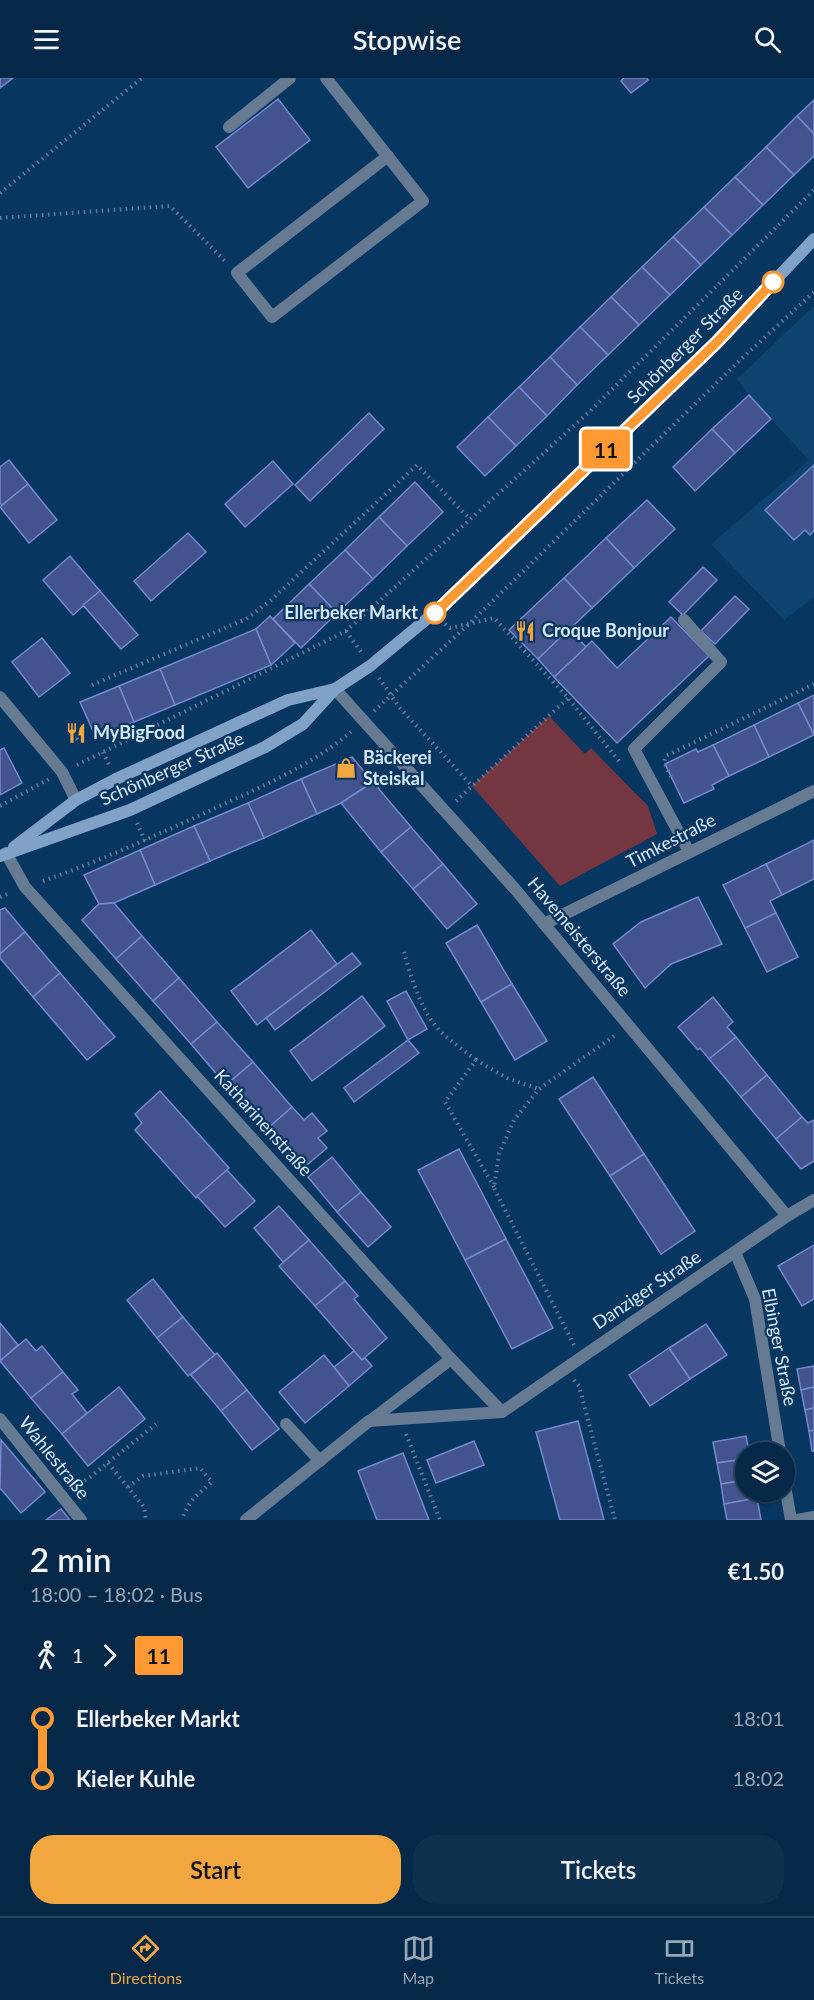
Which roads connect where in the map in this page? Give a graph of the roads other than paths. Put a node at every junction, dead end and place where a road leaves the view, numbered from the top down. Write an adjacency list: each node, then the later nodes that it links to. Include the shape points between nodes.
1 (290, 78): 3 (street)
2 (326, 78): 4 (street)
3 (229, 127)
4 (388, 156): 4 (street, via 423,201 272,317 237,273)
5 (814, 239): 7 (main road, Schönberger Straße, via 717,342 434,613 370,666)
6 (684, 620): 11 (street, via 721,662 634,749)
7 (335, 689): 10 (main road, Schönberger Straße, via 288,700); 12 (main road, Schönberger Straße, via 303,724 265,747 130,810); 13 (street, Havemeisterstraße)
8 (0, 697): 10 (street, via 62,772)
9 (814, 791): 11 (street, Timkestraße)
10 (76, 800): 12 (main road, Schönberger Straße)
11 (689, 852): 13 (street, Timkestraße)
12 (3, 854): 17 (street, Katharinenstraße, via 25,887)
13 (544, 924): 15 (street, Havemeisterstraße)
14 (814, 1200): 15 (street, Danziger Straße)
15 (787, 1216): 16 (street, Danziger Straße)
16 (735, 1252): 18 (street, Danziger Straße); 22 (street, Elbinger Straße, via 755,1299)
17 (451, 1359): 18 (street, Katharinenstraße); 20 (street)
18 (501, 1412): 20 (street)
19 (0, 1419): 26 (street, Wahlestraße)
20 (369, 1421): 23 (street)
21 (286, 1424): 23 (street)
22 (778, 1442)
23 (320, 1461): 27 (street)
24 (788, 1502): 28 (street)
25 (814, 1517): 29 (street)
26 (81, 1520)
27 (246, 1520)
28 (791, 1520)
29 (797, 1520)

